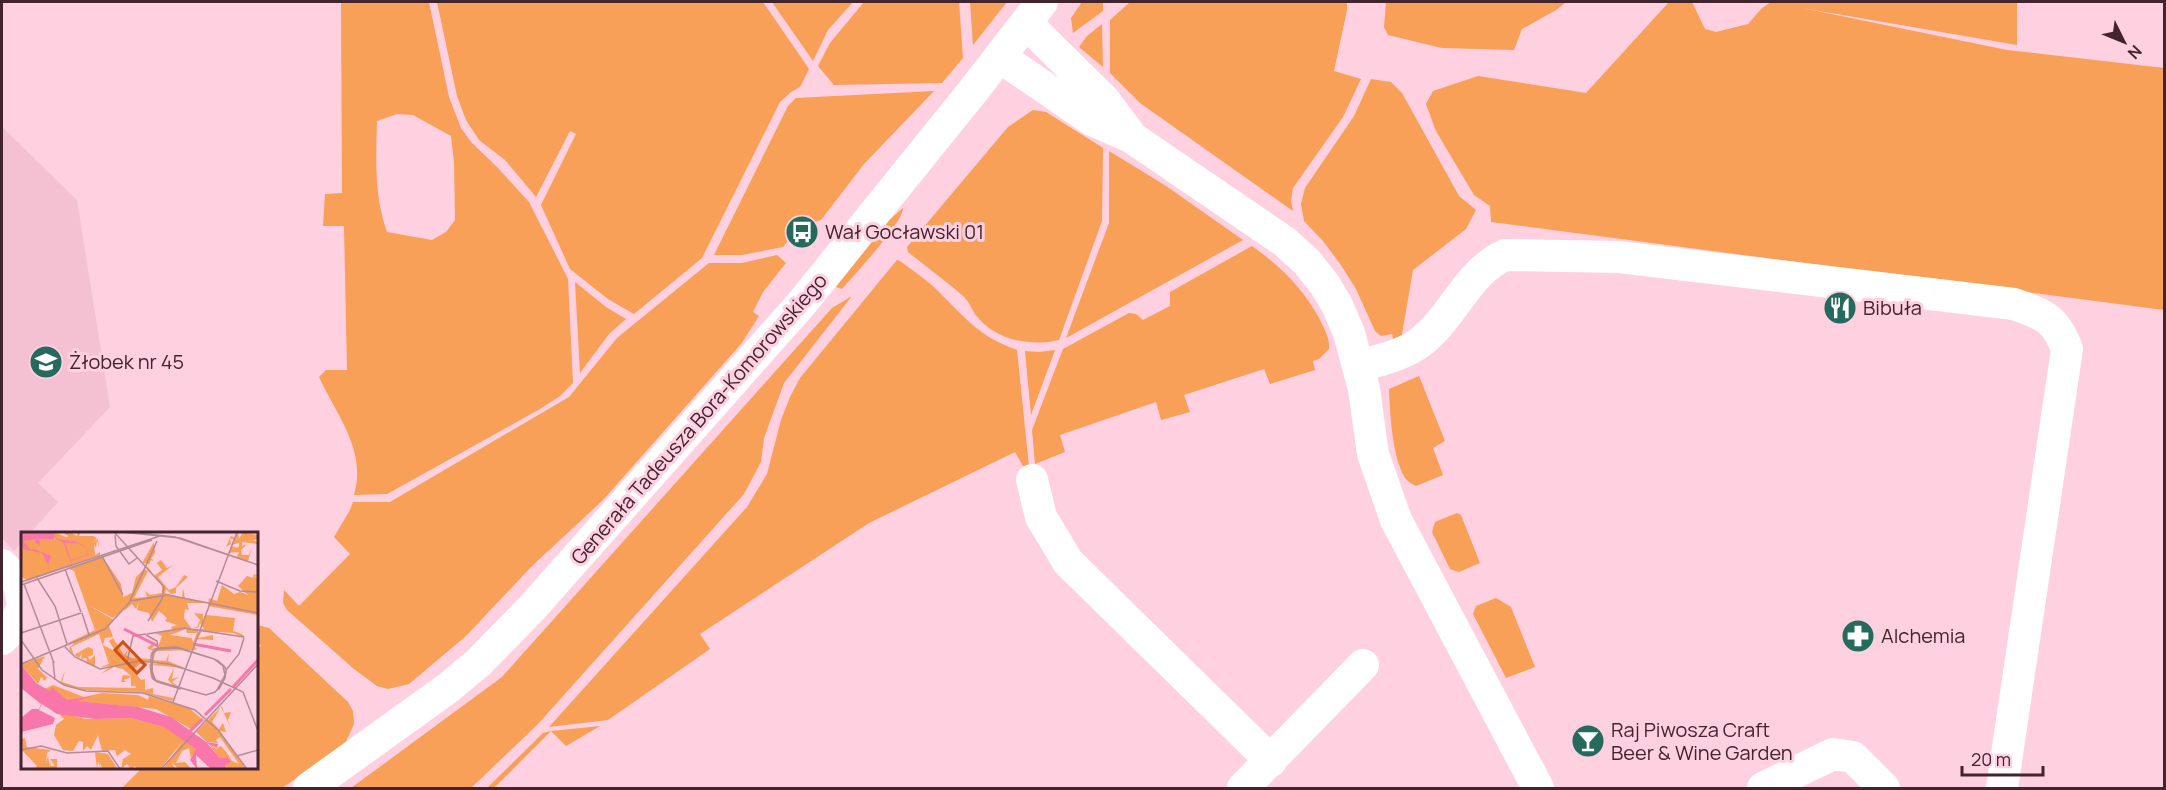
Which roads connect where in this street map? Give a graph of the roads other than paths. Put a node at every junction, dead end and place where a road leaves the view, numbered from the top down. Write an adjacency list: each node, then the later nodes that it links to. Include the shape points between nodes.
1 (1034, 12): 2 (street, Generała Tadeusza Bora-Komorowskiego); 3 (street)
2 (1000, 57): 3 (street, via 1092,120); 12 (street, Generała Tadeusza Bora-Komorowskiego, via 802,303 531,609 448,688)
3 (1131, 137): 4 (street, via 1285,242 1307,262 1337,306)
4 (1359, 366): 14 (street, via 1373,454 1396,520); 17 (street, via 1416,346 1440,323 1480,272 1506,255 1619,257 1738,270 2014,304 2042,314 2059,329 2067,349)
5 (1032, 480): 11 (street, via 1041,518 1068,562)
6 (2, 565): 7 (street, via 19,584)
7 (21, 595)
8 (21, 610): 9 (street, via 15,625)
9 (2, 639)
10 (1363, 665): 11 (street)
11 (1271, 761): 13 (street)
12 (309, 789)
13 (1243, 789)
14 (1538, 789)
15 (1763, 789): 16 (street, via 1833,754 1853,757)
16 (1884, 789)
17 (2002, 789)

